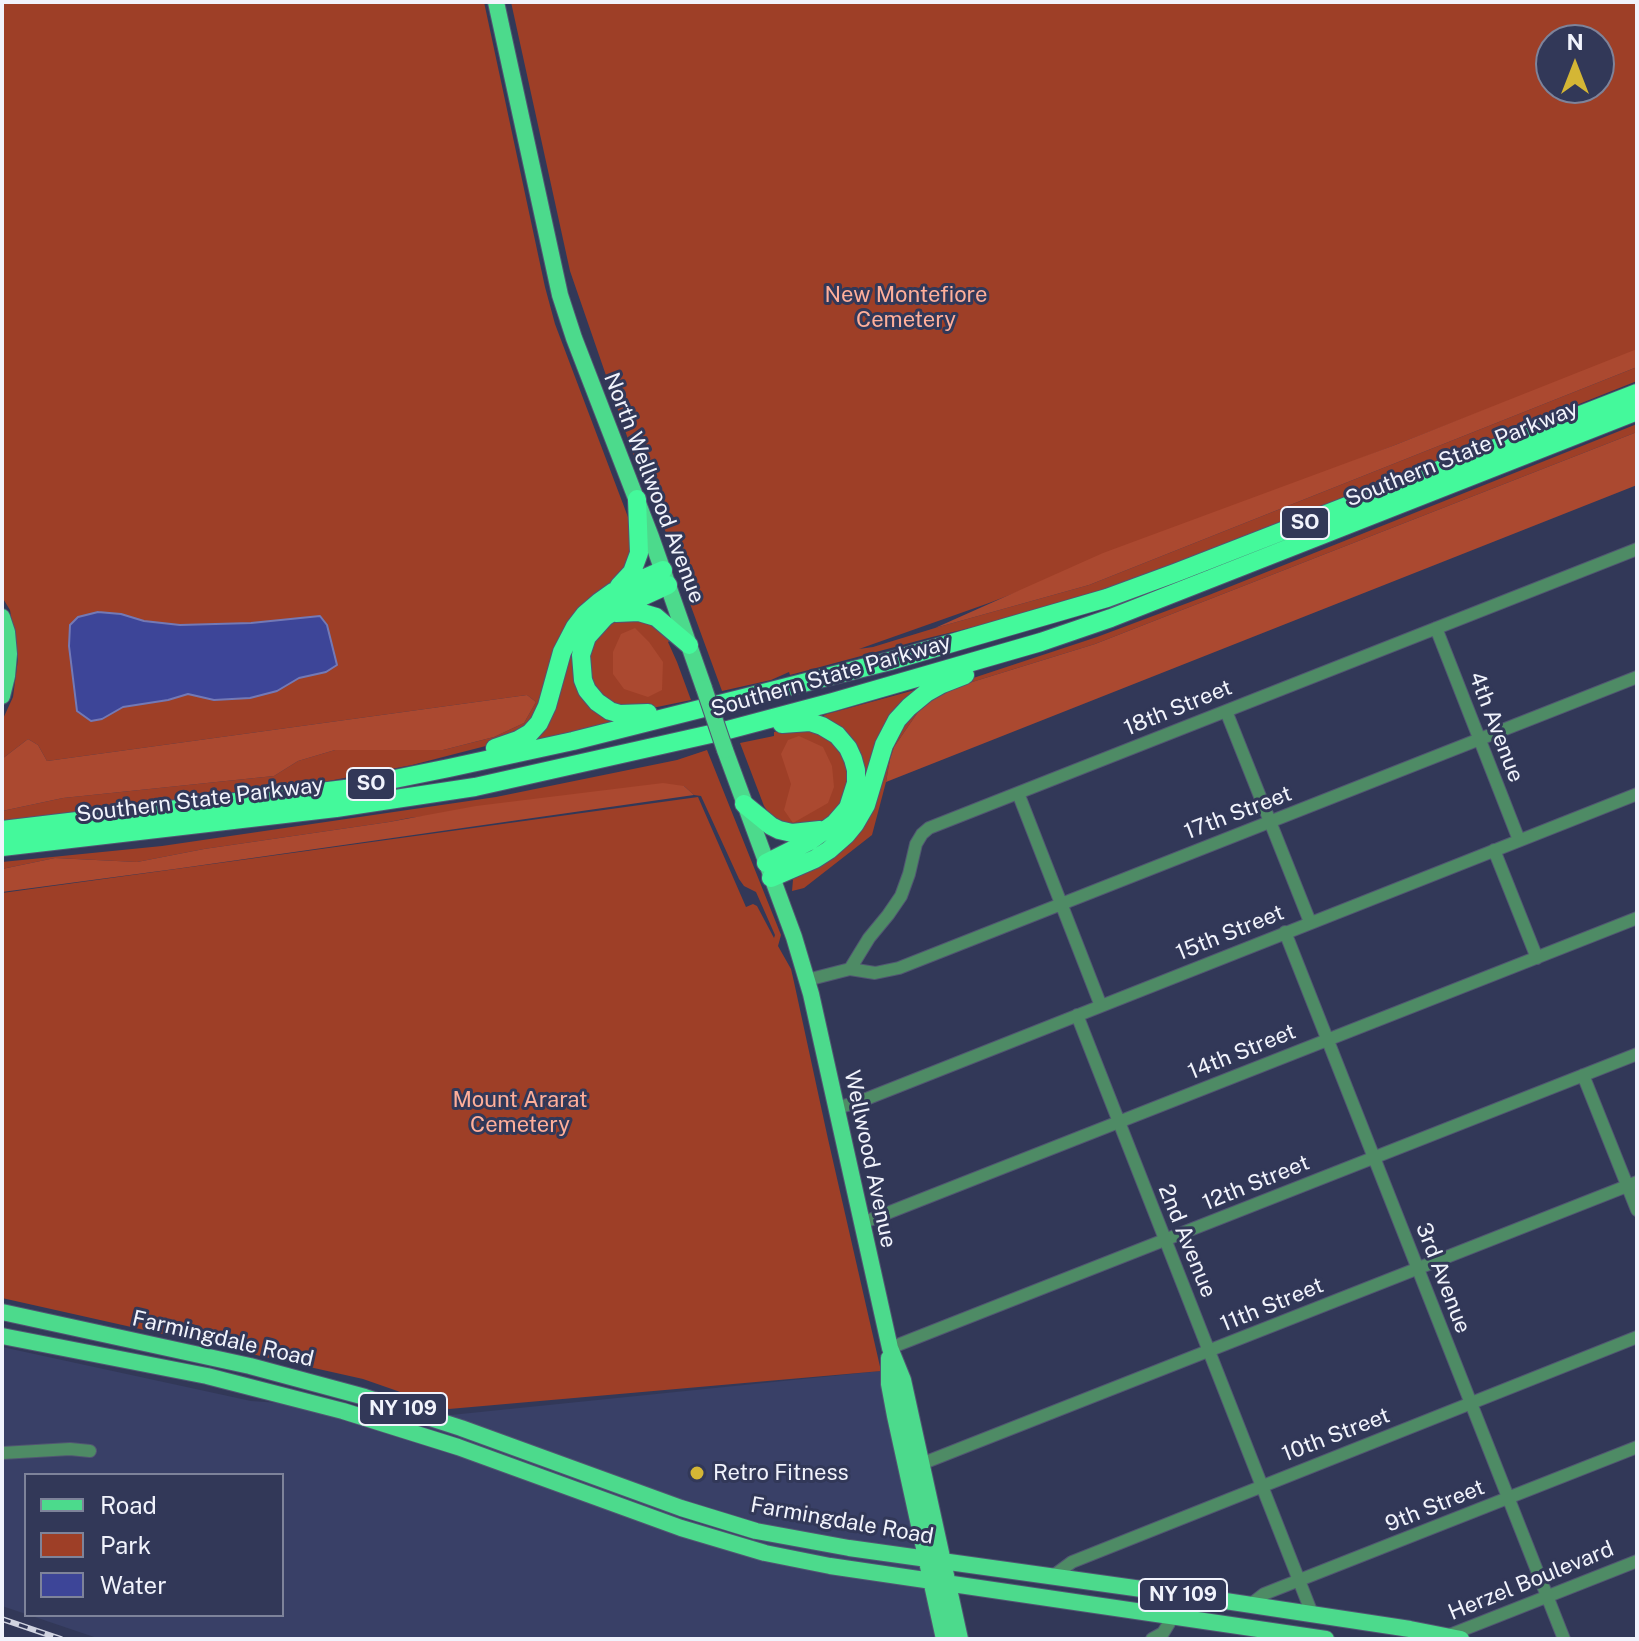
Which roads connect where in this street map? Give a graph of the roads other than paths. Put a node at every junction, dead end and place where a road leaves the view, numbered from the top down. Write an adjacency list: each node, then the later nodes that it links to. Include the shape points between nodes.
1 (496, 2): 4 (main road, North Wellwood Avenue, via 560,295)
2 (1637, 393): 15 (highway, Southern State Parkway / SO, via 1107,598)
3 (1637, 411): 11 (highway, Southern State Parkway / SO)
4 (637, 499): 6 (main road, North Wellwood Avenue); 7 (highway, via 638,558)
5 (1637, 549): 10 (street, 18th Street)
6 (666, 578): 7 (highway); 8 (highway); 12 (main road, North Wellwood Avenue)
7 (613, 592): 19 (highway, via 575,627 536,728)
8 (609, 614): 12 (highway, via 650,614); 15 (highway, via 587,637 580,661 584,685 601,705 635,715)
9 (2, 617): 14 (main road, via 9,654)
10 (1436, 628): 16 (street, 18th Street); 17 (street, 4th Avenue)
11 (1041, 642): 18 (highway, Southern State Parkway / SO, via 833,702); 29 (highway, via 942,684 914,702 890,732 866,805 851,830 822,855)
12 (689, 645): 18 (main road, North Wellwood Avenue, bridge)
13 (1637, 677): 17 (street, 17th Street)
14 (2, 696)
15 (734, 701): 19 (highway, Southern State Parkway / SO)
16 (1226, 711): 20 (street, 18th Street); 23 (street)
17 (1480, 739): 23 (street, 17th Street); 26 (street, 4th Avenue)
18 (725, 741): 22 (main road, North Wellwood Avenue); 24 (highway, via 799,722 837,735 853,759 856,783 848,808); 27 (highway, Southern State Parkway / SO, via 336,808)
19 (449, 768): 25 (highway, Southern State Parkway / SO, via 345,789)
20 (1018, 793): 30 (street); 35 (street, 18th Street, via 922,834 901,896)
21 (1637, 794): 26 (street, 15th Street)
22 (744, 804): 24 (highway, via 787,832); 29 (main road, North Wellwood Avenue)
23 (1270, 822): 30 (street, 17th Street); 32 (street)
24 (830, 827): 29 (highway)
25 (2, 830)
26 (1519, 840): 28 (street, 15th Street)
27 (2, 847)
28 (1494, 850): 32 (street, 15th Street); 34 (street)
29 (769, 870): 36 (main road, North Wellwood Avenue)
30 (1061, 904): 35 (street, 17th Street, via 894,970); 37 (street)
31 (1637, 918): 34 (street, 14th Street)
32 (1310, 922): 33 (street, 15th Street)
33 (1285, 932): 37 (street, 15th Street); 39 (street, 3rd Avenue)
34 (1537, 958): 39 (street, 14th Street)
35 (850, 969): 36 (street)
36 (807, 980): 42 (main road, Wellwood Avenue)
37 (1101, 1006): 38 (street, 15th Street)
38 (1077, 1015): 42 (street, 15th Street); 43 (street, 2nd Avenue)
39 (1327, 1040): 43 (street, 14th Street); 44 (street, 3rd Avenue)
40 (1637, 1054): 41 (street, 12th Street)
41 (1583, 1075): 44 (street, 12th Street); 45 (street)
42 (837, 1108): 47 (main road, Wellwood Avenue)
43 (1119, 1123): 47 (street, 14th Street); 48 (street, 2nd Avenue)
44 (1374, 1157): 48 (street, 12th Street); 49 (street, 3rd Avenue)
45 (1632, 1184): 46 (street); 49 (street, 11th Street)
46 (1637, 1210)
47 (862, 1223): 55 (main road, Wellwood Avenue)
48 (1165, 1241): 55 (street, 12th Street); 56 (street, 2nd Avenue)
49 (1417, 1269): 56 (street, 11th Street); 57 (street, 3rd Avenue)
50 (2, 1312): 52 (main road, Farmingdale Road / NY 109)
51 (2, 1319): 52 (main road)
52 (45, 1321): 64 (main road, Farmingdale Road / NY 109, via 365,1397 732,1524 795,1539)
53 (2, 1336): 68 (main road, Farmingdale Road / NY 109, via 280,1393 443,1442 718,1540 809,1562)
54 (1637, 1337): 57 (street, 10th Street)
55 (890, 1348): 61 (main road, via 903,1380); 64 (main road, via 889,1384)
56 (1209, 1351): 61 (street, 11th Street); 62 (street, 2nd Avenue)
57 (1471, 1403): 62 (street, 10th Street); 63 (street, 3rd Avenue)
58 (1637, 1447): 63 (street, 9th Street)
59 (90, 1451): 60 (street)
60 (2, 1453)
61 (921, 1464): 64 (main road)
62 (1262, 1485): 66 (street, 10th Street, via 1072,1562); 67 (street, 2nd Avenue)
63 (1509, 1498): 67 (street, 9th Street); 69 (street, 3rd Avenue)
64 (934, 1559): 66 (main road, Farmingdale Road / NY 109); 68 (main road)
65 (1637, 1561): 69 (street, Herzel Boulevard)
66 (1053, 1576): 70 (main road, Farmingdale Road / NY 109)
67 (1299, 1581): 70 (street, 9th Street); 72 (street, 2nd Avenue)
68 (938, 1582): 71 (main road, Farmingdale Road / NY 109); 74 (main road); 75 (main road)
69 (1548, 1596): 73 (street, Herzel Boulevard); 78 (street, 3rd Avenue)
70 (1250, 1605): 72 (main road, Farmingdale Road / NY 109)
71 (1174, 1615): 76 (street, via 1163,1633); 77 (main road, Farmingdale Road / NY 109)
72 (1313, 1616): 73 (main road, Farmingdale Road / NY 109)
73 (1449, 1638)
74 (944, 1639)
75 (960, 1639)
76 (1152, 1639)
77 (1324, 1639)
78 (1564, 1639)

